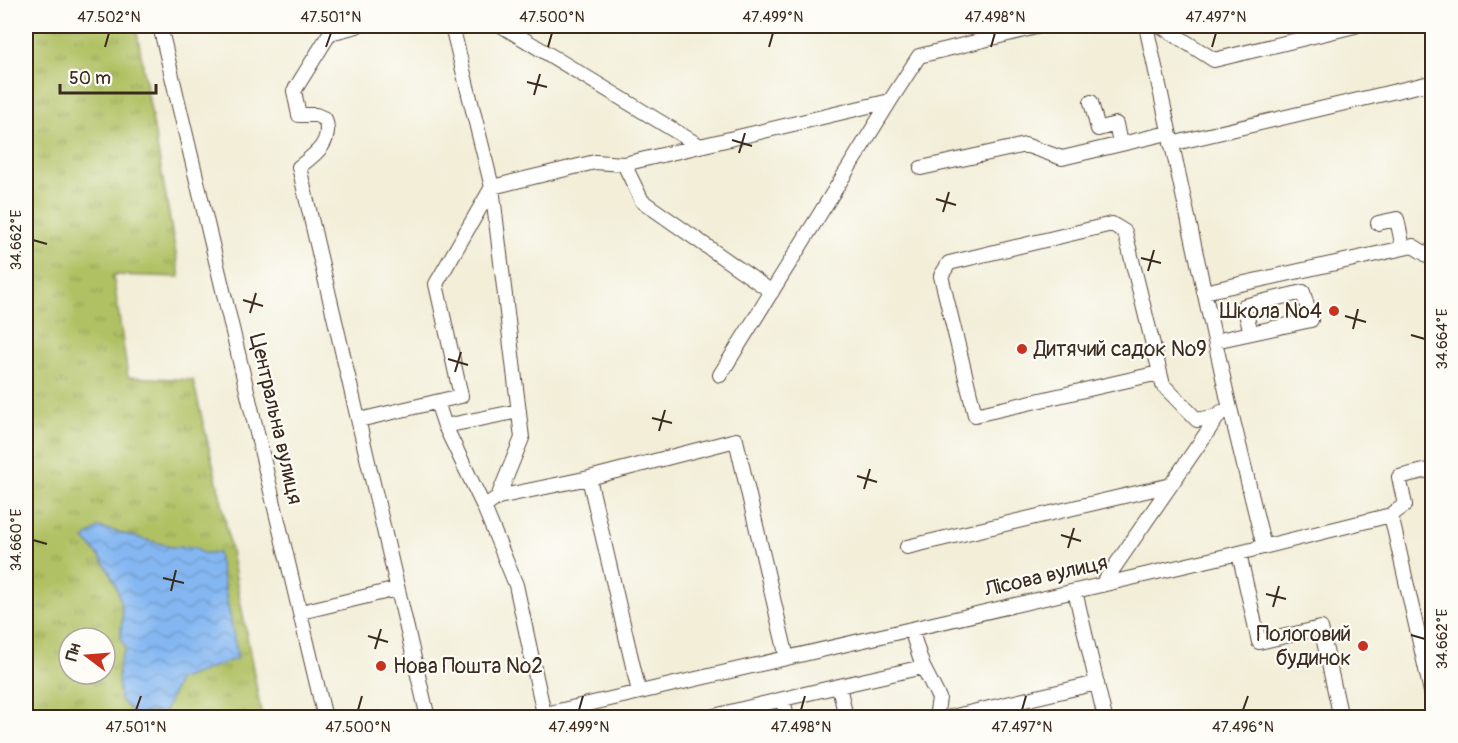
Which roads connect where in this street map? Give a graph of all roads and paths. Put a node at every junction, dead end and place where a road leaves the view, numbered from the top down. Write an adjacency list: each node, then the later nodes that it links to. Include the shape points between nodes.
1 (160, 26): 45 (street, Центральна вулиця)
2 (357, 26): 31 (street, via 330,33 294,92 299,115 325,119 328,128 325,143 299,167)
3 (452, 26): 17 (street)
4 (502, 26): 14 (street)
5 (1040, 26): 10 (street, via 919,56)
6 (1146, 26): 12 (street)
7 (1161, 26): 8 (street, via 1214,60)
8 (1355, 26)
9 (1426, 84): 12 (street)
10 (890, 101): 14 (street); 21 (street)
11 (1091, 102): 13 (street, via 1098,129 1116,124)
12 (1170, 139): 13 (street); 22 (street)
13 (1120, 144): 16 (street, via 1062,158 1025,145)
14 (700, 146): 15 (street)
15 (624, 164): 17 (street, via 595,162); 21 (street, via 642,201)
16 (921, 168)
17 (492, 187): 28 (street, via 436,284 461,396); 29 (street)
18 (1378, 223): 19 (street, via 1396,219)
19 (1403, 248): 20 (street, via 1413,246); 22 (street)
20 (1432, 258)
21 (771, 292): 26 (street)
22 (1204, 292): 24 (street)
23 (1251, 333): 23 (street, via 1244,306 1303,292 1311,320); 24 (street)
24 (1215, 341): 27 (street)
25 (1159, 373): 25 (street, via 975,415 941,276 949,263 1112,224 1125,232); 30 (street, via 1162,385 1197,420)
26 (720, 375)
27 (1228, 400): 30 (street); 40 (street)
28 (437, 402): 31 (street); 32 (street)
29 (519, 411): 32 (street); 36 (street, via 522,438)
30 (1218, 416): 35 (street)
31 (359, 420): 43 (street)
32 (445, 426): 37 (street)
33 (1432, 469): 38 (street, via 1399,477 1405,505)
34 (589, 478): 36 (street); 47 (street, via 736,440); 52 (street)
35 (1171, 485): 39 (street); 42 (street)
36 (498, 498): 37 (street)
37 (484, 507): 56 (street, via 516,585)
38 (1391, 515): 40 (street, Лісова вулиця); 48 (street)
39 (907, 547)
40 (1264, 547): 41 (street, Лісова вулиця)
41 (1239, 553): 42 (street, Лісова вулиця); 66 (street, via 1259,642 1321,628)
42 (1102, 585): 44 (street, Лісова вулиця)
43 (397, 589): 45 (street); 58 (street)
44 (1075, 591): 46 (street, Лісова вулиця); 50 (street)
45 (301, 612): 57 (street, Центральна вулиця)
46 (911, 629): 47 (street, Лісова вулиця); 49 (street)
47 (787, 658): 52 (street, Лісова вулиця)
48 (1429, 665): 53 (street)
49 (923, 667): 51 (street); 63 (street, via 939,698)
50 (1097, 684): 64 (street); 65 (street)
51 (839, 686): 54 (street); 62 (street)
52 (639, 692): 55 (street, Лісова вулиця)
53 (1432, 696)
54 (783, 699): 60 (street); 61 (street)
55 (581, 712): 56 (street, Лісова вулиця)
56 (544, 714): 59 (street, Лісова вулиця)
57 (325, 717)
58 (428, 717)
59 (528, 717)
60 (706, 717)
61 (787, 717)
62 (846, 717)
63 (936, 717)
64 (947, 717)
65 (1105, 717)
66 (1341, 717)

